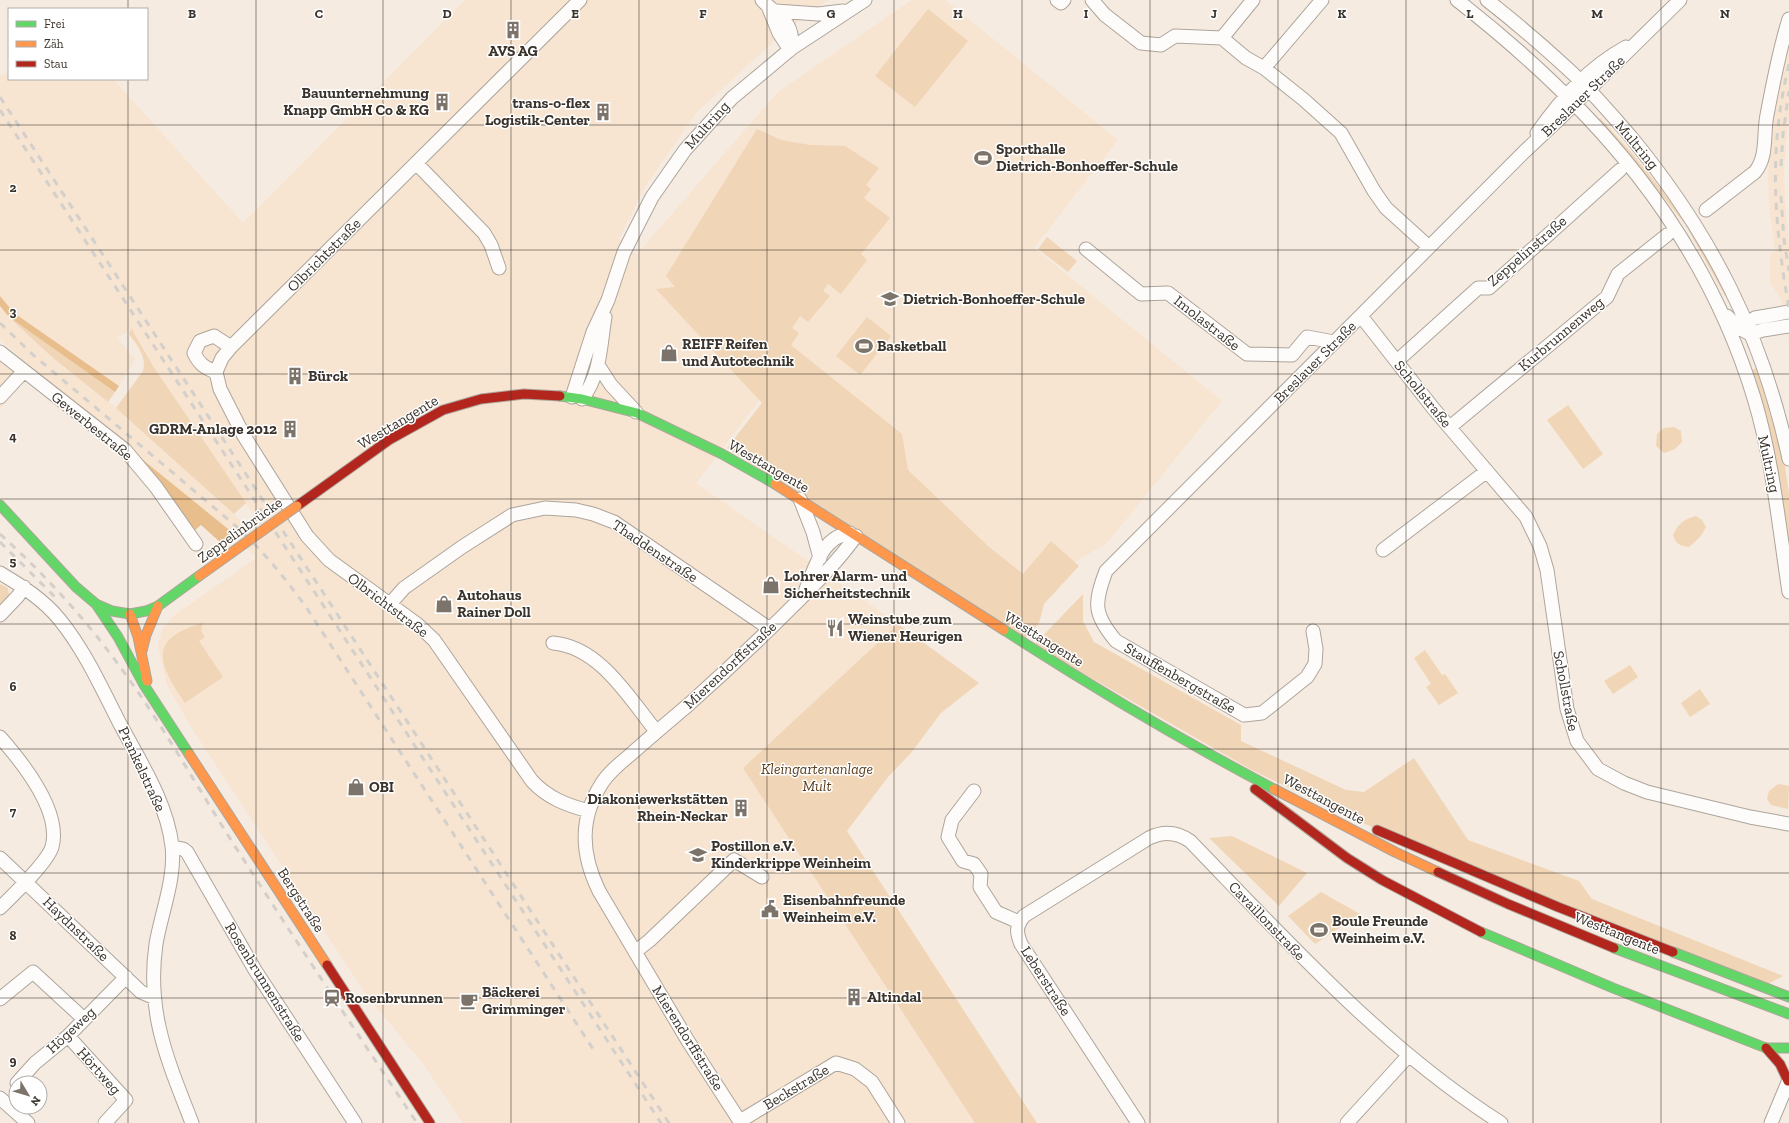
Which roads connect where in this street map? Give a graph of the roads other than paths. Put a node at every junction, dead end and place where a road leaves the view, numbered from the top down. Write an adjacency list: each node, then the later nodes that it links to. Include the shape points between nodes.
1 (580, 0): 23 (street, Olbrichtstraße)
2 (865, 0): 12 (street, Multring)
3 (1057, 0): 4 (street, via 1061,3)
4 (1064, 0)
5 (1092, 0): 14 (street, via 1105,15 1142,43 1161,45 1175,36)
6 (1253, 0): 14 (street)
7 (1322, 0): 17 (street)
8 (1457, 0): 20 (street, Multring)
9 (1488, 0): 18 (street, Multring)
10 (1680, 0): 15 (street, Breslauer Straße)
11 (768, 6): 12 (street, via 818,14); 16 (street, via 779,33)
12 (849, 10): 16 (street, Multring)
13 (1789, 19): 25 (street, via 1779,52 1760,166)
14 (1222, 38): 17 (street, via 1246,58)
15 (1641, 38): 18 (street, Breslauer Straße, via 1613,54); 19 (street, Breslauer Straße)
16 (791, 49): 30 (street, Multring, via 732,98 685,150 652,198 624,252)
17 (1264, 68): 27 (street, via 1341,133 1386,208)
18 (1580, 80): 19 (street, Multring); 20 (street, Breslauer Straße)
19 (1589, 90): 21 (street, Breslauer Straße); 34 (street, Multring, via 1658,170 1693,220 1716,259)
20 (1566, 94): 21 (street, Multring); 22 (street, Breslauer Straße)
21 (1575, 104): 22 (street, Breslauer Straße); 34 (street, Multring, via 1625,158 1663,208 1678,230 1719,307)
22 (1524, 152): 27 (street, Breslauer Straße)
23 (416, 163): 29 (street, via 484,232 492,245); 37 (street, Olbrichtstraße)
24 (1620, 170): 39 (street, Zeppelinstraße, via 1489,288 1478,288)
25 (1706, 210)
26 (1667, 235): 46 (street, Kurbrunnenweg, via 1618,274 1606,297)
27 (1429, 248): 32 (street, Breslauer Straße)
28 (1086, 249): 36 (street, Imolastraße, via 1141,294 1168,293 1248,354 1292,355 1307,337)
29 (499, 268)
30 (608, 300): 40 (street, Multring); 44 (street, Multring, via 593,332)
31 (1789, 312): 34 (street, via 1765,316)
32 (1361, 316): 36 (street, Breslauer Straße); 39 (street, Schollstraße)
33 (1789, 326): 35 (street, via 1769,328)
34 (1740, 330): 35 (street, Multring); 59 (street, Multring, via 1771,467)
35 (1752, 334): 47 (street, Multring, via 1778,412)
36 (1334, 342): 56 (street, Breslauer Straße)
37 (231, 347): 42 (street, Olbrichtstraße, via 222,358); 42 (street, via 214,336 200,342 194,353 207,368)
38 (0, 352): 41 (street, Gewerbestraße)
39 (1397, 361): 46 (street, Schollstraße)
40 (598, 365): 44 (street, Multring, via 593,384); 45 (street, via 611,385)
41 (24, 371): 43 (street); 53 (street, Gewerbestraße, via 125,450 156,487)
42 (216, 372): 62 (street, Olbrichtstraße, via 220,389 244,436 307,536 329,560)
43 (0, 398)
44 (577, 398): 45 (main road, Westtangente); 51 (main road, Westtangente, via 524,394 481,399 443,410 389,440)
45 (637, 413): 49 (main road, Westtangente, via 722,454)
46 (1450, 427): 48 (street, Schollstraße)
47 (1789, 459)
48 (1487, 471): 54 (street); 79 (street, Schollstraße, via 1526,517 1540,546 1547,570 1567,709 1577,741 1598,769 1647,792)
49 (800, 500): 52 (main road, Westtangente); 55 (street)
50 (0, 505): 61 (main road, via 76,587)
51 (297, 506): 63 (main road, Zeppelinbrücke, bridge)
52 (853, 534): 55 (street, Mierendorffstraße, via 834,537 824,548); 60 (street, Mierendorffstraße, via 844,553); 74 (main road, Westtangente, via 1058,666)
53 (196, 544)
54 (1383, 550)
55 (820, 558): 60 (street, Mierendorffstraße)
56 (1106, 571): 67 (street, Stauffenbergstraße, via 1098,593 1098,611 1104,628 1116,641 1244,716 1262,713 1307,677 1315,664)
57 (0, 572): 58 (street, Prankelstraße)
58 (24, 587): 65 (street); 81 (street, Prankelstraße, via 48,607 81,648 153,787)
59 (1789, 592)
60 (802, 596): 66 (street, Mierendorffstraße)
61 (96, 604): 64 (main road, via 112,611); 69 (main road, Bergstraße)
62 (390, 604): 66 (street, Thaddenstraße, via 404,588 512,515 545,508 576,510 614,522); 77 (street, Olbrichtstraße, via 434,640 537,786 552,798)
63 (158, 606): 64 (main road); 70 (main road, via 146,635)
64 (130, 614): 69 (main road, via 126,629); 70 (main road, Bergstraße)
65 (0, 615)
66 (770, 629): 72 (street, Mierendorffstraße, via 687,706)
67 (1314, 631)
68 (553, 643): 72 (street, via 572,647 599,664)
69 (126, 654): 71 (main road, Bergstraße)
70 (142, 654): 71 (main road, Bergstraße)
71 (149, 692): 108 (main road, Bergstraße)
72 (656, 731): 77 (street, Mierendorffstraße, via 602,782)
73 (0, 737): 84 (street, via 40,790 53,826 52,848 42,864)
74 (1204, 753): 76 (main road, Westtangente); 97 (main road, via 1347,858 1493,938)
75 (974, 791): 86 (street, via 952,820 948,837 963,861 974,864 980,874 980,887 996,912)
76 (1296, 800): 90 (main road); 94 (main road, Westtangente, via 1395,852 1508,904)
77 (589, 811): 87 (street, Mierendorffstraße, via 585,842 590,872)
78 (1789, 817): 79 (street, Schollstraße)
79 (1768, 819): 80 (street, Schollstraße)
80 (1789, 824)
81 (173, 847): 91 (street, Prankelstraße, via 156,943); 107 (street, Rosenbrunnenstraße, via 187,852 255,970)
82 (0, 858): 84 (street, Haydnstraße)
83 (762, 877): 87 (street, via 734,860)
84 (25, 881): 85 (street); 88 (street, Haydnstraße)
85 (0, 908)
86 (1020, 922): 99 (street, Cavaillonstraße, via 1024,916 1149,838 1159,833 1181,835 1190,841 1340,995); 110 (street, Leberstraße, via 1017,934 1021,944)
87 (635, 952): 103 (street, Mierendorffstraße)
88 (126, 977): 91 (street, Haydnstraße, via 141,992); 95 (street, Högeweg)
89 (1784, 987): 90 (main road)
90 (1774, 992): 92 (main road)
91 (153, 997): 106 (street, Prankelstraße, via 161,1042)
92 (1789, 997)
93 (0, 999): 95 (street, via 33,972)
94 (1789, 1014)
95 (84, 1019): 96 (street, Högeweg)
96 (68, 1036): 100 (street, Högeweg, via 35,1063); 105 (street, Hörtweg, via 126,1100)
97 (1766, 1048): 98 (main road); 101 (main road, via 1780,1064)
98 (1787, 1049)
99 (1409, 1056): 111 (street); 112 (street, Cavaillonstraße)
100 (25, 1075)
101 (1789, 1080): 113 (street)
102 (1, 1099): 104 (street)
103 (740, 1122): 109 (street, Beckstraße, via 836,1063 855,1069 872,1082)
104 (28, 1123)
105 (105, 1123)
106 (192, 1123)
107 (355, 1123)
108 (430, 1123)
109 (898, 1123)
110 (1138, 1123)
111 (1347, 1123)
112 (1500, 1123)
113 (1771, 1123)

